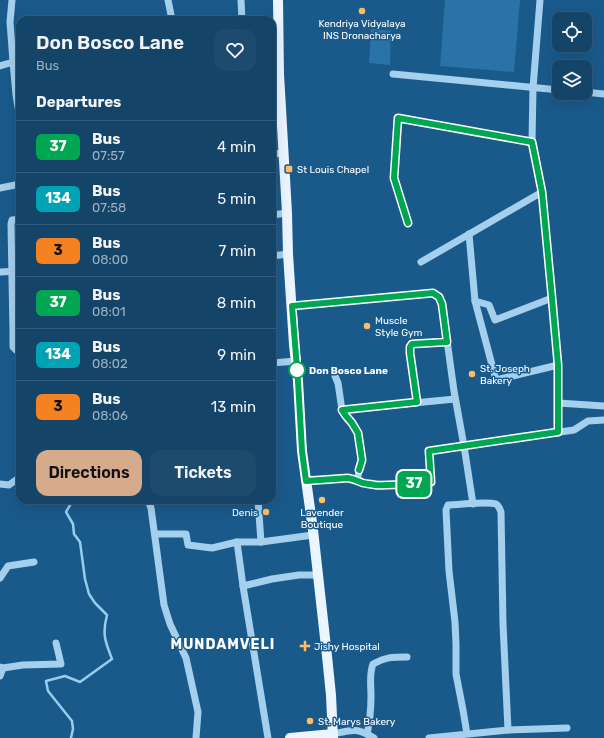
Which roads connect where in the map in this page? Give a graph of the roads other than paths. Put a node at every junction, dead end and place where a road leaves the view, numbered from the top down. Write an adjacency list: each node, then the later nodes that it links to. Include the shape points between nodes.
1 (12, 0): 8 (street, via 10,22)
2 (168, 0): 6 (street)
3 (241, 0): 7 (street)
4 (278, 0): 18 (main road)
5 (540, 0): 12 (street)
6 (171, 16)
7 (242, 16)
8 (13, 62): 9 (street); 11 (street)
9 (0, 66)
10 (393, 74): 12 (street)
11 (16, 86)
12 (533, 88): 13 (street); 16 (street)
13 (552, 89)
14 (592, 93): 15 (street)
15 (604, 94)
16 (532, 142): 21 (street); 25 (street, via 398,118 394,178)
17 (276, 153): 18 (street)
18 (283, 154): 22 (main road)
19 (16, 185): 20 (street)
20 (0, 188)
21 (542, 192): 26 (street); 33 (street)
22 (287, 213): 23 (street); 27 (main road)
23 (276, 214)
24 (16, 220): 31 (street, via 12,220 11,224)
25 (408, 223)
26 (469, 234): 29 (street); 34 (street)
27 (288, 254): 28 (street); 35 (main road)
28 (276, 256)
29 (421, 262)
30 (0, 272): 31 (street)
31 (12, 272): 32 (street); 37 (street, via 13,347)
32 (16, 272)
33 (552, 298): 34 (street, via 495,320 489,305); 40 (street)
34 (475, 301): 40 (street, via 496,380)
35 (292, 306): 36 (street, via 433,293 439,297 442,304); 38 (main road)
36 (447, 342): 42 (street); 43 (street, via 412,344 410,347)
37 (16, 350)
38 (296, 361): 39 (street); 52 (main road)
39 (276, 363)
40 (558, 365): 44 (street)
41 (335, 376): 46 (street)
42 (455, 399): 43 (street); 49 (street)
43 (417, 402): 46 (street)
44 (558, 403): 45 (street); 48 (street)
45 (604, 406)
46 (342, 410): 51 (street, via 358,433 362,460)
47 (604, 420): 48 (street, via 588,421 574,430)
48 (558, 432): 49 (street)
49 (464, 446): 51 (street, via 429,451 431,482 419,485 381,485); 56 (street)
50 (16, 480): 53 (street, via 9,485)
51 (357, 480): 52 (street, via 348,478)
52 (306, 481): 58 (main road)
53 (0, 484)
54 (150, 504): 57 (street)
55 (258, 504): 60 (street)
56 (473, 504): 70 (street, via 496,504 501,512); 71 (street, via 448,505 446,510 455,622 456,674)
57 (155, 534): 59 (street, via 186,534 188,545 212,548); 74 (street, via 164,605 186,658 198,712)
58 (313, 535): 60 (street); 62 (main road)
59 (237, 542): 60 (street); 64 (street)
60 (261, 542)
61 (34, 562): 63 (street, via 8,566)
62 (318, 575): 64 (street, via 299,575); 72 (main road)
63 (0, 577)
64 (243, 586): 75 (street)
65 (56, 643): 67 (street, via 61,664)
66 (406, 657): 73 (street, via 391,657 373,664 370,671)
67 (2, 668): 68 (street)
68 (0, 676)
69 (567, 728): 70 (street)
70 (508, 730): 71 (street)
71 (467, 734): 77 (street)
72 (333, 736): 73 (street, via 356,730); 76 (main road)
73 (371, 736)
74 (196, 738)
75 (268, 738)
76 (290, 738)
77 (429, 738)

